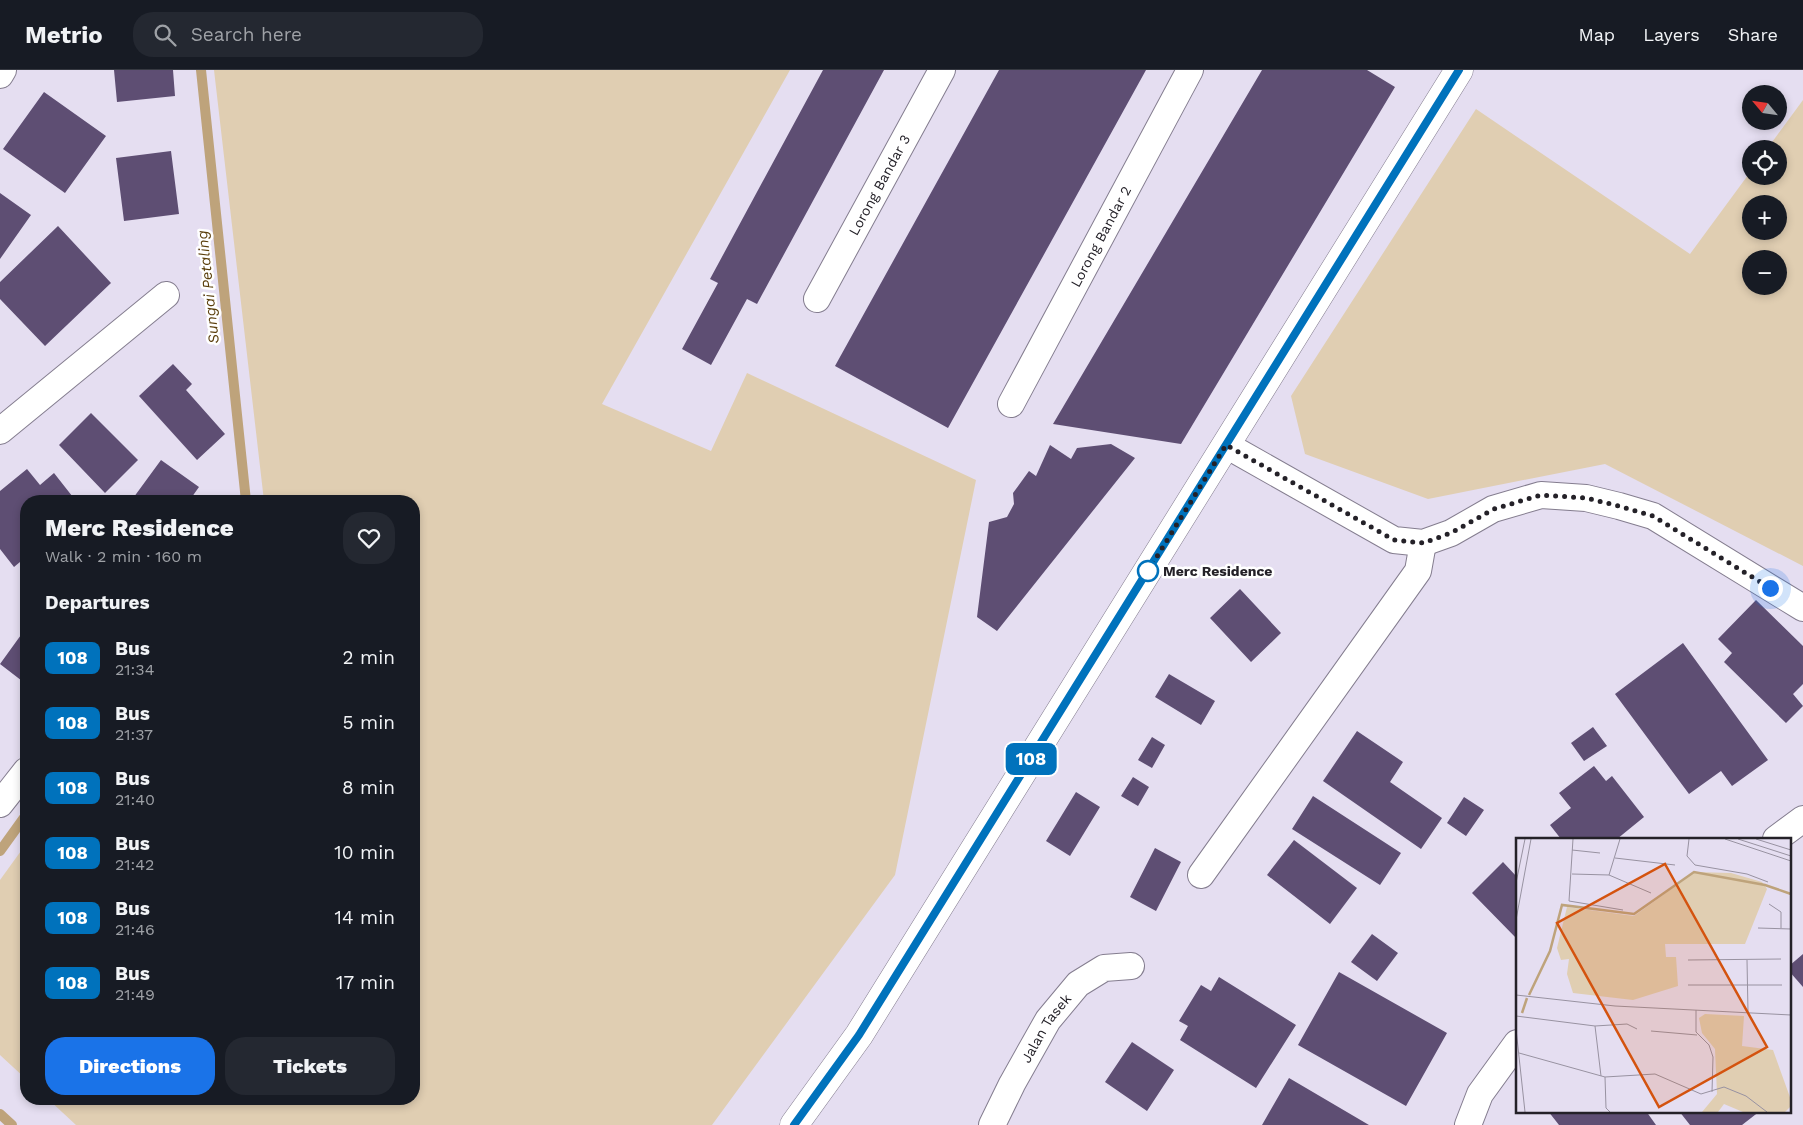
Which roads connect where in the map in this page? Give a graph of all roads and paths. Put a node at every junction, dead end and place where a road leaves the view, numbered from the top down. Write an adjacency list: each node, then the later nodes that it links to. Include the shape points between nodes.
1 (3, 70): 5 (street)
2 (942, 70): 7 (street, Lorong Bandar 3)
3 (1190, 70): 8 (street, Lorong Bandar 2)
4 (1459, 70): 10 (street)
5 (0, 74)
6 (166, 295): 9 (street)
7 (816, 299)
8 (1011, 404)
9 (0, 431)
10 (1226, 445): 11 (street, via 1394,540); 20 (street, via 859,1035)
11 (1423, 543): 12 (street, via 1451,533 1494,509 1541,495 1586,498 1653,516); 17 (street, via 1418,571)
12 (1803, 608)
13 (20, 779): 14 (street)
14 (0, 804)
15 (1803, 819): 16 (street)
16 (1777, 838)
17 (1200, 875)
18 (1131, 966): 21 (street, Jalan Tasek, via 1104,968 1078,984 1048,1020)
19 (1516, 1044): 22 (street, via 1480,1094)
20 (794, 1125)
21 (992, 1125)
22 (1468, 1125)

